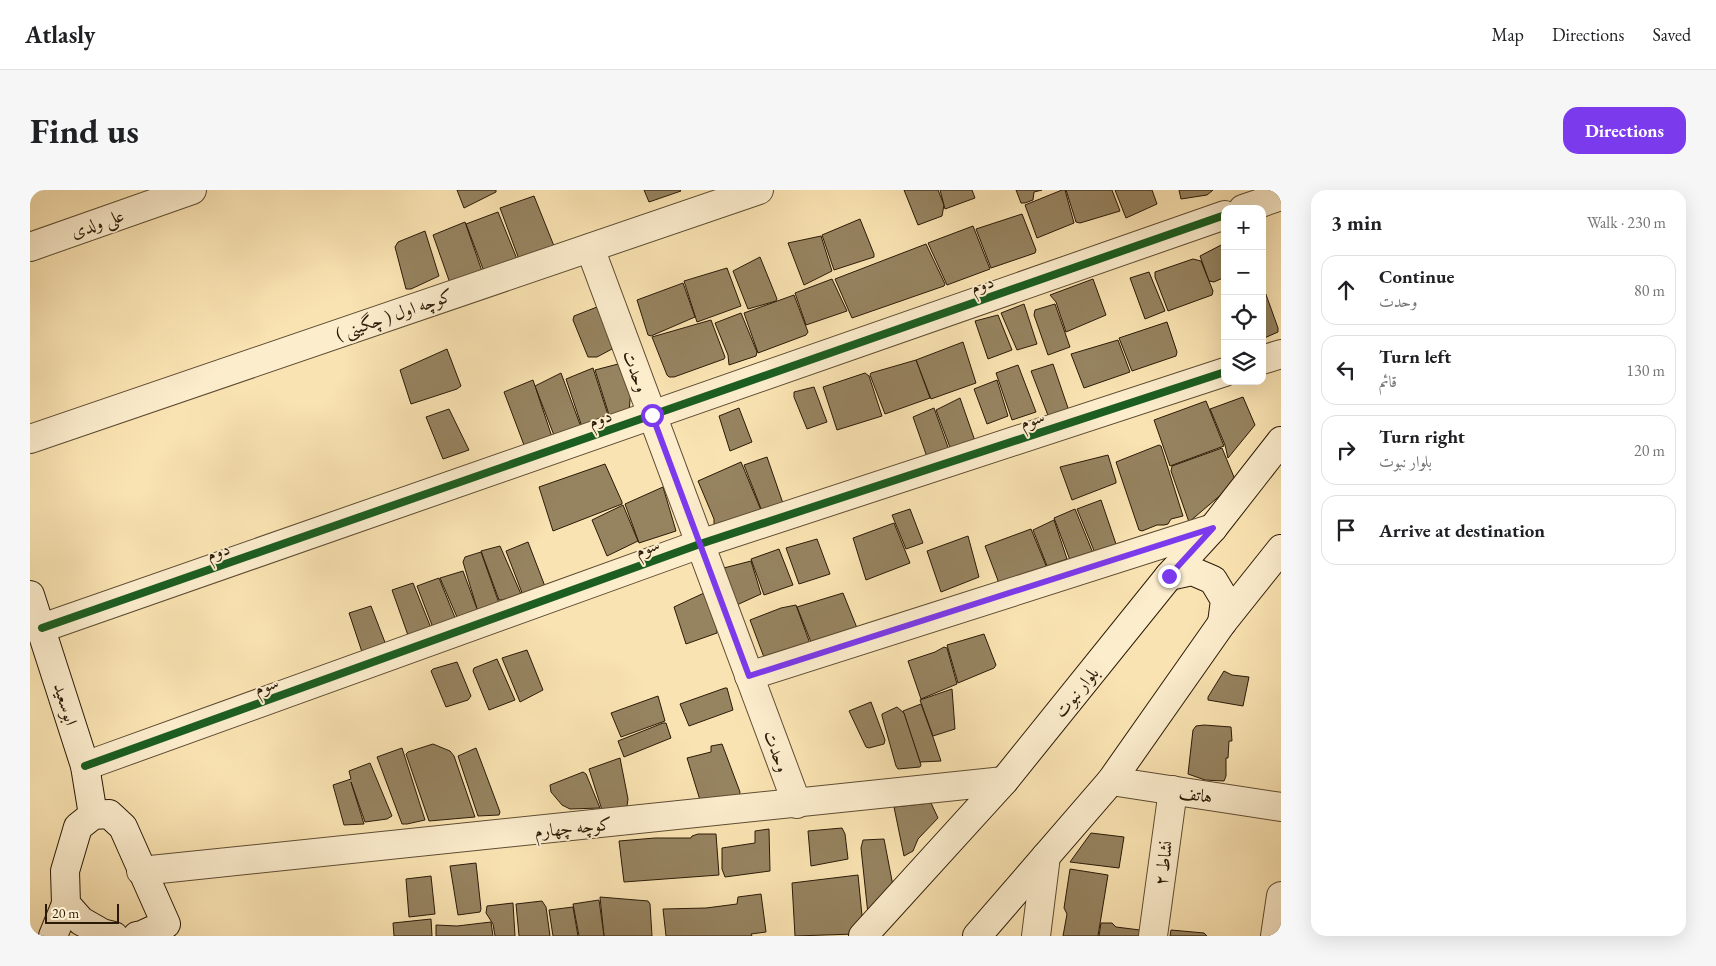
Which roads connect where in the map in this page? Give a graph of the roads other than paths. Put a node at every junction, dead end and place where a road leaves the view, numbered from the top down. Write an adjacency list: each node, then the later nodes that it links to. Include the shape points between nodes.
1 (192, 190): 6 (street, علی ولدی)
2 (759, 190): 7 (street, کوچه اول ( چگینی ))
3 (1281, 196): 4 (street)
4 (1255, 205)
5 (1221, 216): 11 (street, دوم)
6 (30, 247)
7 (590, 248): 11 (street, وحدت); 12 (street, کوچه اول ( چگینی ))
8 (1281, 354): 9 (street)
9 (1266, 359)
10 (1221, 373): 15 (street, سوم)
11 (652, 415): 15 (street, وحدت); 20 (street, دوم)
12 (30, 438)
13 (1281, 440): 14 (street, بلوار نبوت)
14 (1213, 528): 17 (street, بلوار نبوت); 21 (street)
15 (700, 544): 21 (street, وحدت); 22 (street, سوم)
16 (1281, 548): 19 (street)
17 (1169, 576): 19 (street, via 1192,571 1213,580 1225,600); 23 (street, بلوار نبوت)
18 (30, 595): 20 (street, ابوسعید)
19 (1222, 623): 24 (street)
20 (42, 628): 22 (street, ابوسعید)
21 (749, 676): 26 (street, وحدت)
22 (85, 766): 28 (street, ابوسعید)
23 (1004, 781): 26 (street, کوچه چهارم); 37 (street, بلوار نبوت)
24 (1111, 781): 25 (street, هاتف); 29 (street)
25 (1173, 790): 27 (street, هاتف); 40 (street, نشاط ۲)
26 (797, 804): 30 (street, کوچه چهارم)
27 (1281, 807)
28 (93, 815): 30 (street, via 109,814 122,827); 32 (street, via 78,827 65,871)
29 (1046, 856): 38 (street); 39 (street)
30 (141, 871): 33 (street)
31 (1281, 896): 41 (street)
32 (66, 904): 34 (street); 35 (street, via 82,921)
33 (171, 930): 36 (street)
34 (53, 936)
35 (114, 936)
36 (137, 936)
37 (863, 936)
38 (977, 936)
39 (1036, 936)
40 (1153, 936)
41 (1275, 936)

